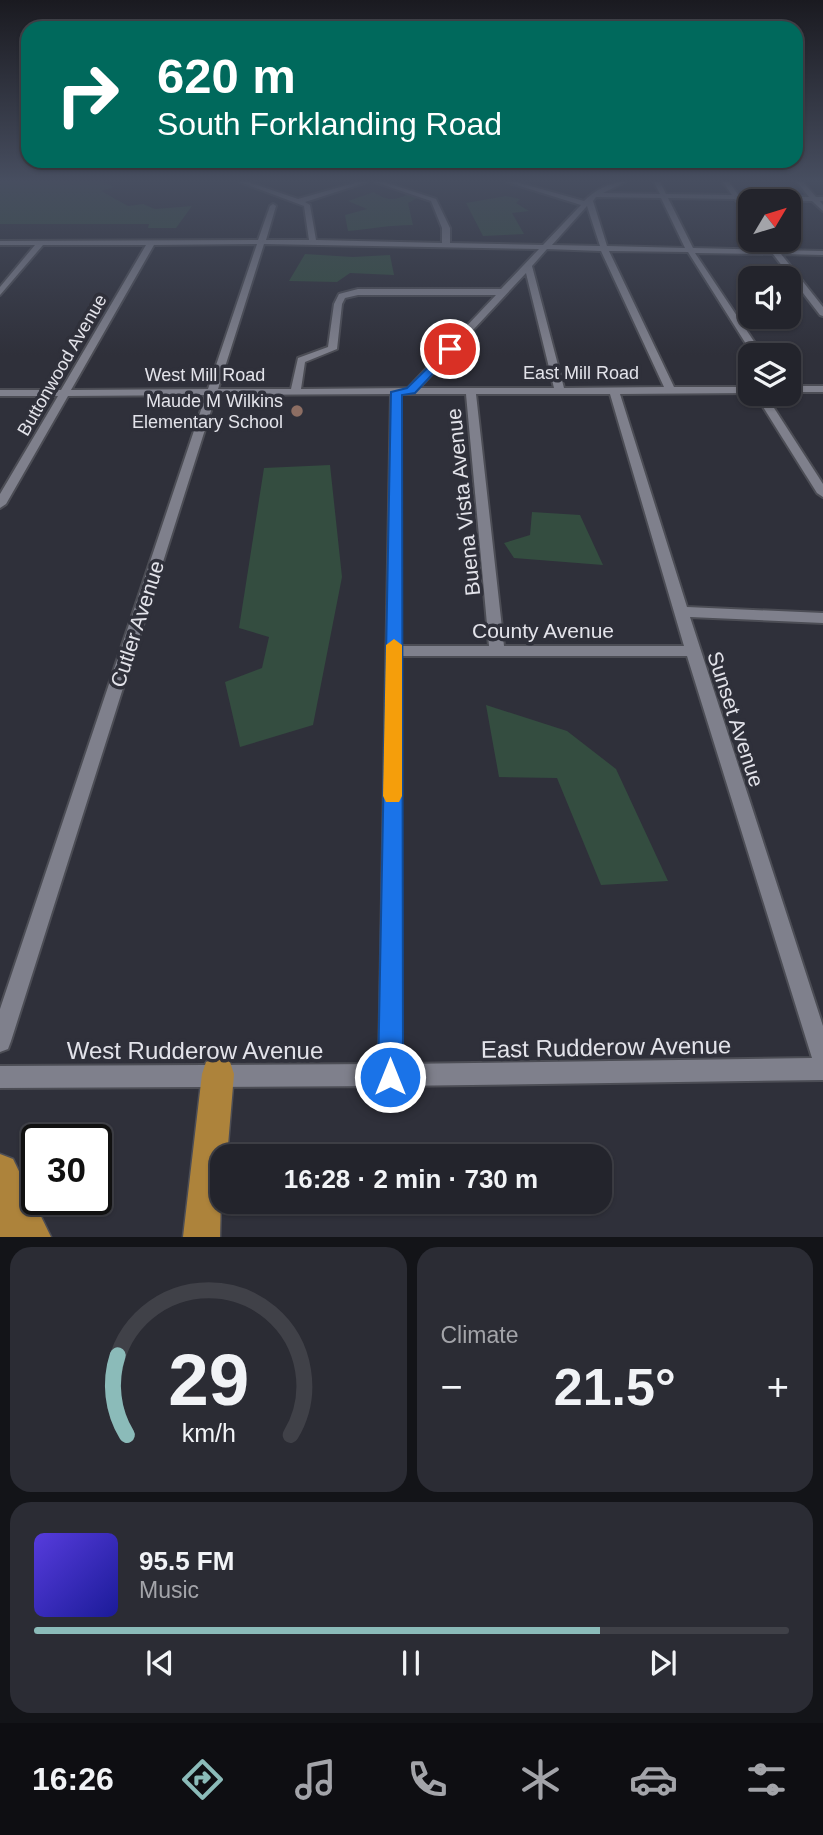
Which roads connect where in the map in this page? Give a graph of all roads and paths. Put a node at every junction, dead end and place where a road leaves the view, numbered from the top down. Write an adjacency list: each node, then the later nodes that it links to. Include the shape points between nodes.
1 (446, 240): 10 (street)
2 (552, 240): 11 (street)
3 (602, 240): 12 (street)
4 (685, 240): 13 (street)
5 (262, 242): 6 (street); 9 (street); 33 (street, Cutler Avenue)
6 (313, 242): 10 (street)
7 (0, 243): 8 (street)
8 (41, 243): 9 (street); 18 (street)
9 (151, 243): 32 (street, Buttonwood Avenue)
10 (446, 245): 11 (street)
11 (545, 247): 12 (street); 17 (street)
12 (604, 248): 13 (street); 26 (street)
13 (690, 250): 14 (street); 21 (street)
14 (738, 251)
15 (775, 252): 16 (street); 20 (street)
16 (823, 253)
17 (528, 266): 19 (street); 24 (street)
18 (0, 292)
19 (503, 292): 28 (street); 30 (street, via 358,292 342,296 332,349 301,360)
20 (823, 313)
21 (750, 343)
22 (801, 389): 23 (street)
23 (823, 389)
24 (559, 390): 25 (street, East Mill Road); 29 (street, East Mill Road)
25 (614, 390): 26 (street, East Mill Road); 37 (street, Sunset Avenue)
26 (670, 390): 27 (street, East Mill Road)
27 (738, 390)
28 (404, 391): 29 (street, East Mill Road); 30 (street, West Mill Road); 39 (street)
29 (471, 391): 40 (street, Buena Vista Avenue)
30 (295, 392): 33 (street, West Mill Road)
31 (0, 393): 32 (street, West Mill Road)
32 (64, 393): 33 (street, West Mill Road); 36 (street, Buttonwood Avenue)
33 (213, 393): 42 (street, Cutler Avenue)
34 (768, 406): 35 (street)
35 (823, 493)
36 (0, 503)
37 (682, 612): 38 (street); 41 (street, Sunset Avenue)
38 (823, 618)
39 (394, 651): 40 (street, County Avenue); 47 (street)
40 (497, 651): 41 (street, County Avenue)
41 (693, 651): 43 (street, Sunset Avenue)
42 (0, 1041)
43 (823, 1059)
44 (823, 1069): 47 (street, East Rudderow Avenue)
45 (218, 1074): 46 (street, West Rudderow Avenue); 47 (street, West Rudderow Avenue); 52 (highway)
46 (0, 1077)
47 (390, 1077)
48 (0, 1172): 51 (highway)
49 (0, 1231): 50 (highway)
50 (3, 1237)
51 (33, 1237)
52 (201, 1237)

